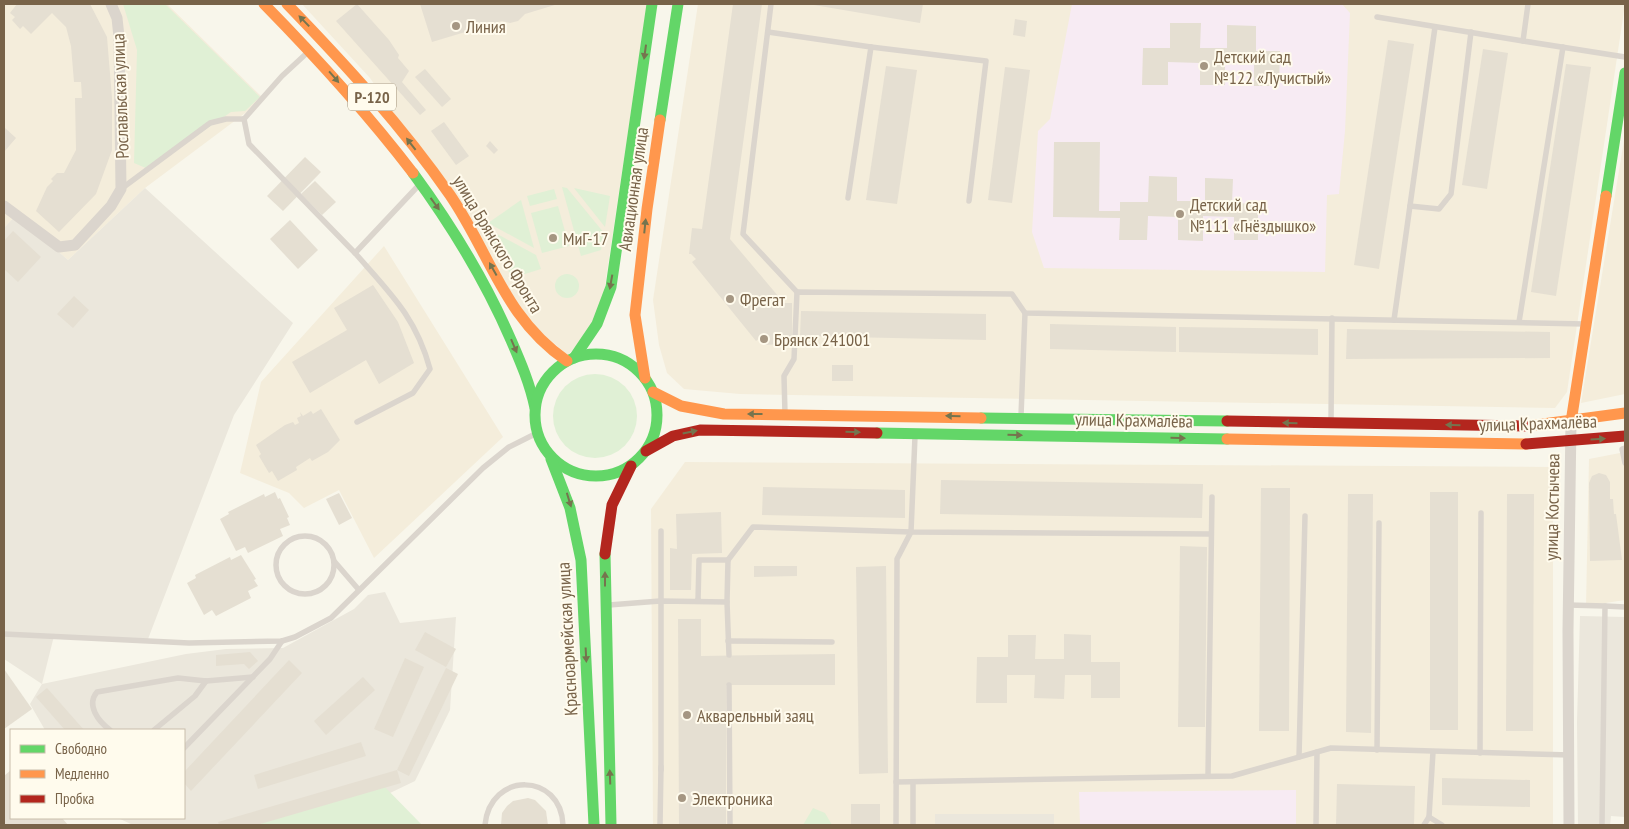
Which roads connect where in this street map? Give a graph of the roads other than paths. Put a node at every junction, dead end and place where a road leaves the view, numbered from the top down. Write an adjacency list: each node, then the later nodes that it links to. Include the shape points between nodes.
1 (111, 4): 22 (street, Рославльская улица, via 117,18 119,37)
2 (264, 4): 15 (main road, улица Брянского Фронта)
3 (287, 4): 20 (main road, улица Брянского Фронта / Р-120, one-way to 3, via 351,72)
4 (652, 4): 34 (main road, Авиационная улица, one-way to 34, via 611,287 604,312 589,340)
5 (678, 4): 35 (main road, Авиационная улица, one-way to 5, via 635,315 647,209)
6 (771, 4): 10 (lane)
7 (1528, 4): 12 (lane)
8 (1377, 17): 9 (lane)
9 (1435, 27): 11 (lane); 25 (lane)
10 (768, 32): 13 (lane); 28 (lane, via 743,234)
11 (1472, 32): 12 (lane); 25 (lane, via 1451,194 1439,209)
12 (1523, 41): 14 (lane)
13 (871, 47): 23 (lane); 24 (lane, via 986,61)
14 (1563, 47): 16 (lane); 32 (lane)
15 (310, 51): 18 (lane, via 282,76); 21 (main road, улица Брянского Фронта, one-way to 21, via 386,138)
16 (1625, 57)
17 (1625, 73): 19 (main road, улица Костычева)
18 (244, 119): 22 (lane, via 210,123); 27 (lane, via 249,144)
19 (1621, 135): 33 (main road, улица Костычева)
20 (433, 173): 21 (lane); 34 (main road, улица Брянского Фронта / Р-120, one-way to 20, via 539,342 517,312 451,196)
21 (420, 184): 27 (lane); 37 (main road, улица Брянского Фронта, one-way to 37, via 467,252 503,322 531,387)
22 (121, 189): 26 (street, via 111,206 75,245 59,247)
23 (848, 198)
24 (969, 201)
25 (1410, 206): 31 (lane)
26 (4, 207)
27 (355, 253): 42 (lane, via 400,304 423,343 430,370 413,393)
28 (797, 292): 29 (lane, via 1012,294); 39 (lane, via 794,359 784,376)
29 (1025, 313): 30 (lane); 41 (lane)
30 (1332, 318): 31 (lane); 44 (lane)
31 (1394, 320): 32 (lane)
32 (1519, 322): 33 (lane)
33 (1588, 324): 43 (main road, улица Костычева)
34 (571, 359): 35 (main road, via 594,354 613,356 631,365); 37 (main road, via 545,381)
35 (645, 378): 36 (main road)
36 (653, 392): 39 (main road, улица Крахмалёва, one-way to 36, via 724,414 681,406); 50 (main road, via 657,412 655,432)
37 (535, 408): 45 (main road)
38 (1625, 413): 43 (main road, улица Крахмалёва)
39 (785, 414): 40 (main road, улица Крахмалёва)
40 (916, 415): 41 (main road, улица Крахмалёва, one-way to 40); 46 (lane)
41 (1021, 418): 44 (main road, улица Крахмалёва, one-way to 41)
42 (357, 422)
43 (1571, 422): 44 (main road, улица Крахмалёва, one-way to 44, via 1534,426); 48 (street, улица Костычева)
44 (1331, 424)
45 (537, 433): 51 (main road); 63 (lane, via 509,447 483,468)
46 (916, 433): 48 (main road, улица Крахмалёва, one-way to 48, via 1535,444); 50 (main road, улица Крахмалёва, one-way to 46, via 673,436 700,430); 59 (lane)
47 (1625, 436): 48 (main road, улица Крахмалёва, one-way to 47)
48 (1571, 441): 67 (street, улица Костычева)
49 (1625, 448): 52 (lane, via 1622,449)
50 (646, 451): 53 (main road)
51 (550, 456): 53 (main road, via 580,475 598,477 615,474); 94 (main road, Красноармейская улица, one-way to 94, via 568,495 581,560)
52 (1625, 463)
53 (631, 466): 68 (main road, Красноармейская улица, one-way to 53, via 607,523 613,498)
54 (1212, 497): 60 (lane)
55 (1481, 513): 85 (lane)
56 (1305, 516): 87 (lane)
57 (1380, 523): 82 (lane)
58 (661, 531): 64 (lane)
59 (911, 532): 60 (lane); 61 (lane, via 753,527); 89 (lane, via 897,559)
60 (1211, 534): 88 (lane)
61 (728, 560): 65 (lane, via 699,560); 66 (lane)
62 (334, 561): 62 (lane, via 331,580 316,593 296,593 281,582 277,574 276,564 282,547 298,537 316,538 325,543); 63 (lane)
63 (360, 590): 72 (lane, via 331,618)
64 (660, 601): 65 (lane); 68 (lane); 96 (lane)
65 (698, 601): 66 (lane)
66 (727, 602): 73 (lane)
67 (1568, 604): 69 (lane); 86 (street, улица Костычева)
68 (605, 605): 95 (main road, Красноармейская улица, one-way to 68)
69 (1605, 606): 70 (lane); 104 (lane)
70 (1625, 607)
71 (4, 634): 72 (lane, via 189,644)
72 (282, 641): 76 (lane)
73 (728, 641): 74 (lane); 75 (lane)
74 (832, 642)
75 (729, 655)
76 (253, 677): 77 (lane); 81 (lane)
77 (206, 681): 79 (lane, via 178,678 97,692 92,704 101,723); 80 (lane, via 195,696)
78 (729, 685): 97 (lane)
79 (109, 729)
80 (155, 729)
81 (185, 747)
82 (1377, 750): 83 (lane, via 1331,748); 84 (lane)
83 (1317, 752): 87 (lane); 100 (lane)
84 (1433, 752): 85 (lane); 91 (lane)
85 (1480, 753): 86 (lane)
86 (1570, 755): 103 (street, улица Костычева)
87 (1299, 757): 88 (lane, via 1232,776)
88 (1208, 776): 90 (lane)
89 (896, 782): 90 (lane); 98 (lane)
90 (912, 782): 99 (lane)
91 (1429, 817): 101 (lane); 102 (lane)
92 (484, 825): 93 (lane, via 491,801 501,791 526,784 550,794 558,804)
93 (563, 825)
94 (594, 825)
95 (611, 825)
96 (660, 825)
97 (730, 825)
98 (896, 825)
99 (913, 825)
100 (1316, 825)
101 (1424, 825)
102 (1442, 825)
103 (1569, 825)
104 (1602, 825)

